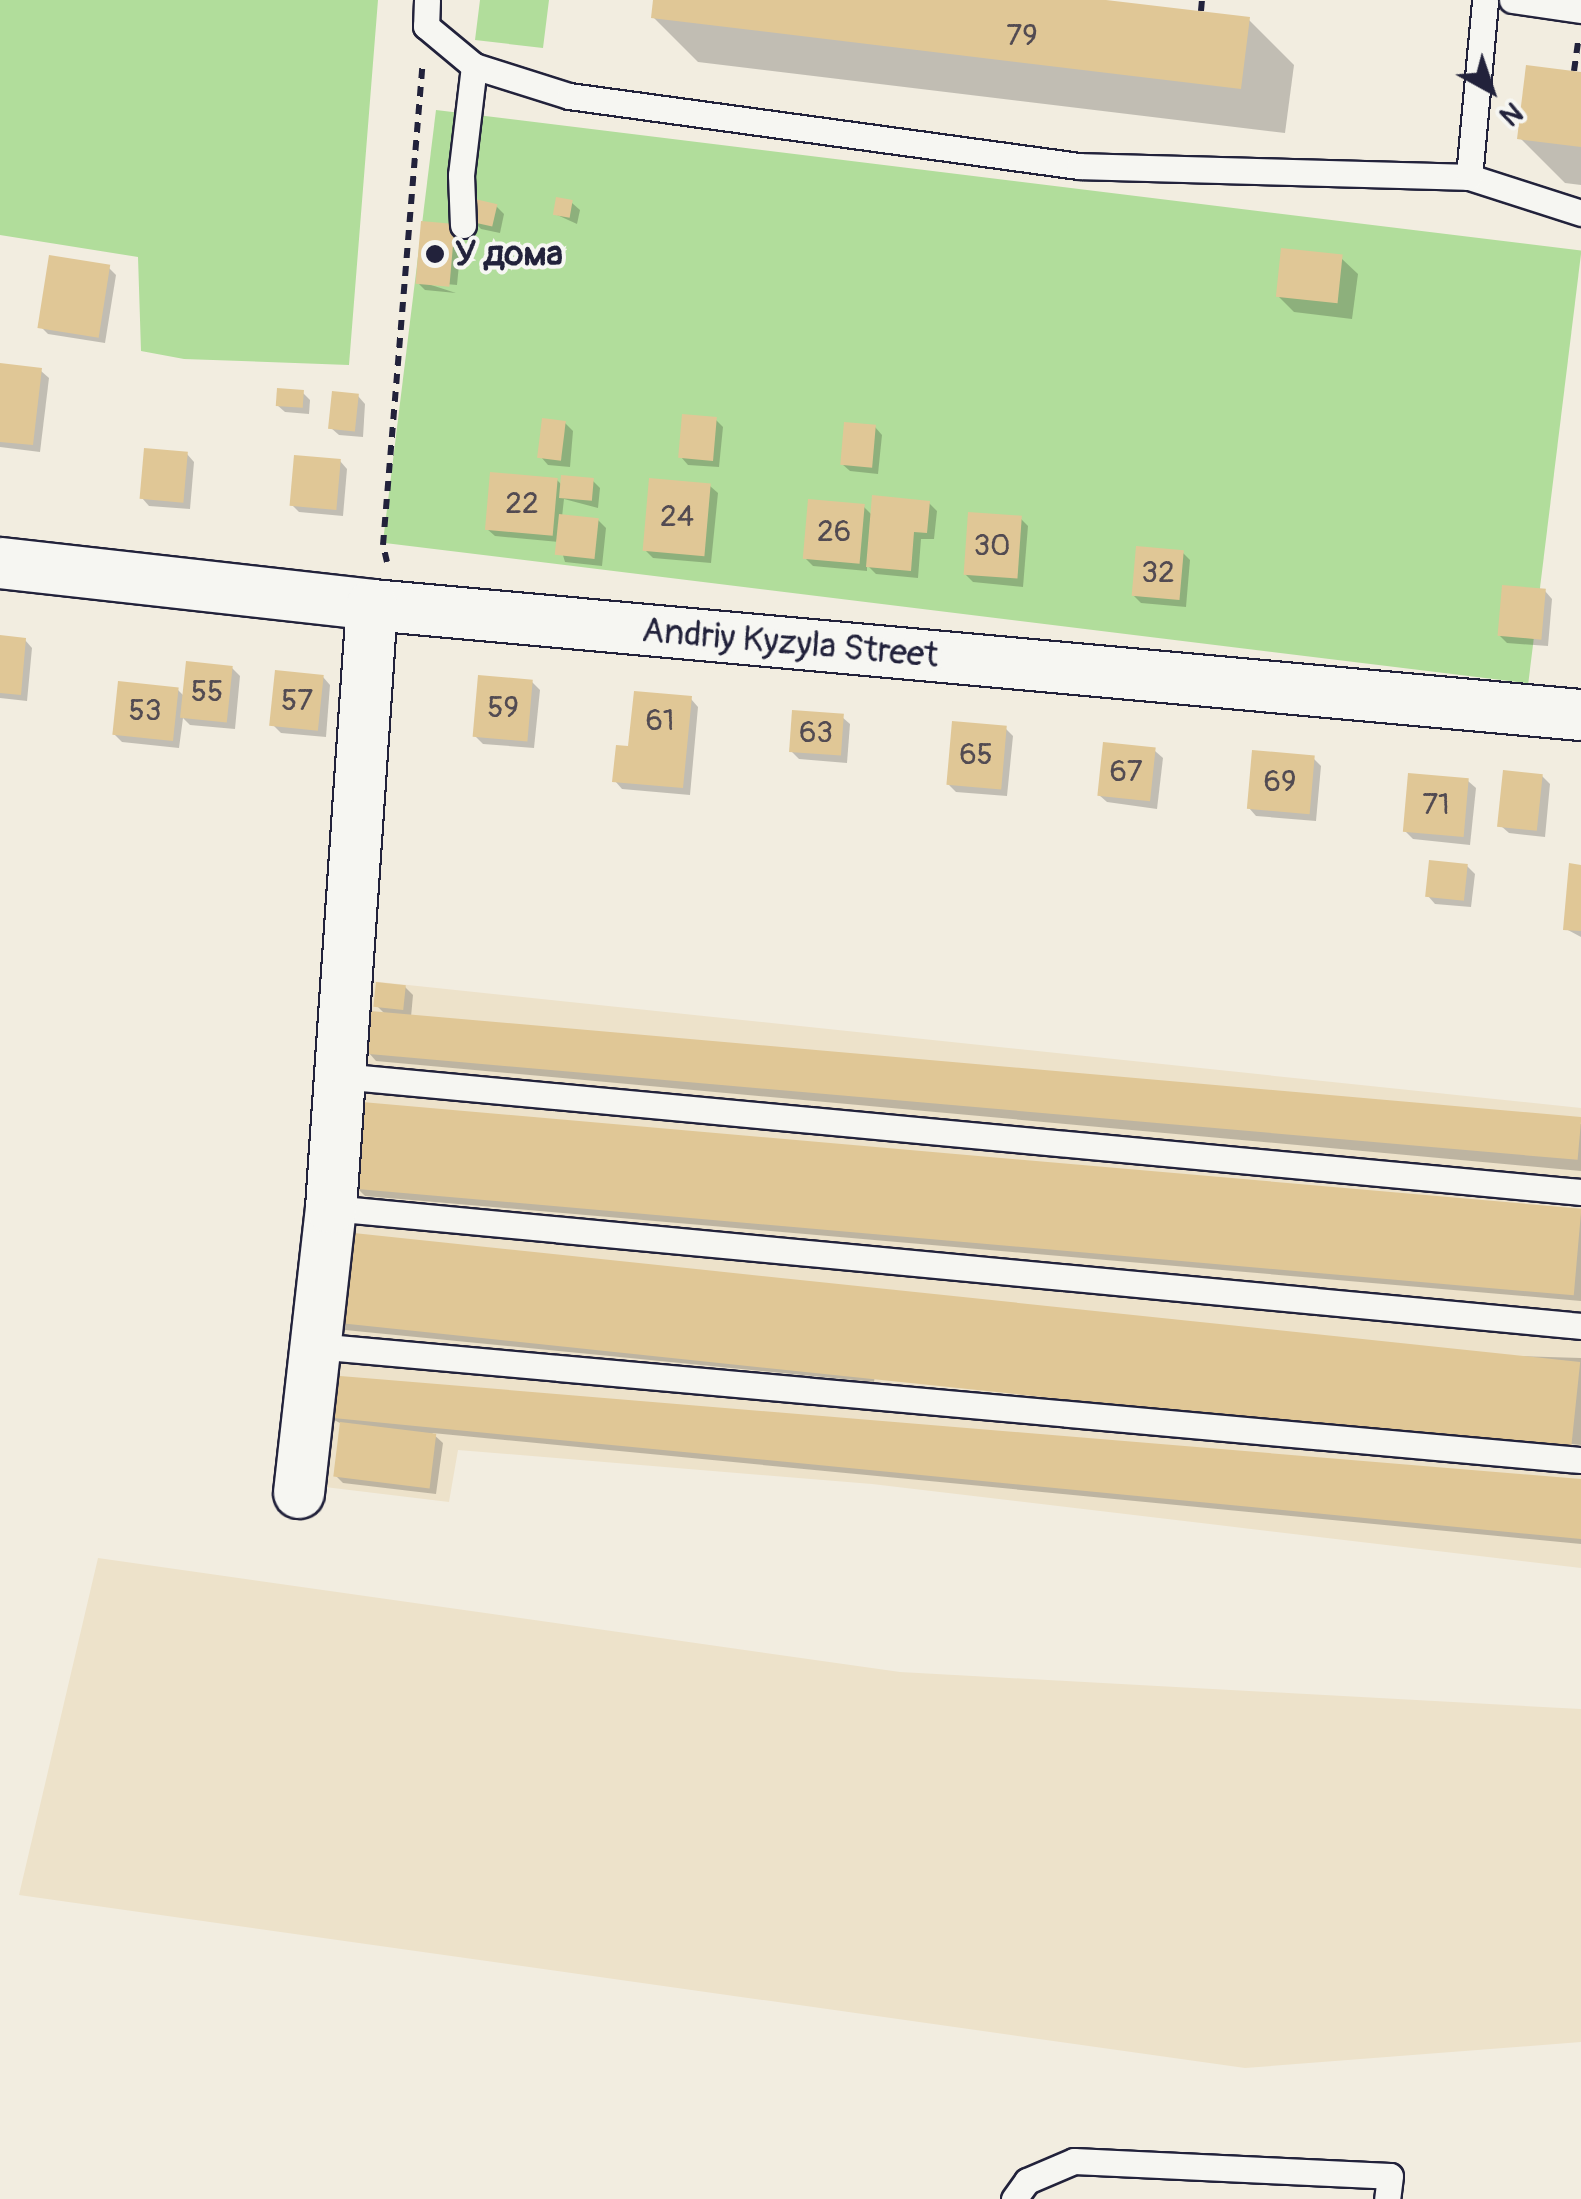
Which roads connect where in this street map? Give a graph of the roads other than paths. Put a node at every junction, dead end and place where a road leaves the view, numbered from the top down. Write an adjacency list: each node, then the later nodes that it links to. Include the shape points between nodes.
1 (1484, 0): 6 (lane)
2 (1512, 0): 3 (lane)
3 (1581, 10)
4 (426, 13): 5 (lane)
5 (474, 66): 6 (lane, via 569,96 1079,166); 8 (lane, via 461,175)
6 (1469, 177): 7 (lane)
7 (1581, 213)
8 (464, 225)
9 (0, 564): 10 (street, Andriy Kyzyla Street)
10 (372, 605): 11 (street, Andriy Kyzyla Street); 12 (street)
11 (1581, 716)
12 (340, 1076): 13 (lane); 14 (street)
13 (1581, 1192)
14 (331, 1208): 15 (lane); 16 (street)
15 (1581, 1326)
16 (315, 1346): 17 (lane); 18 (street)
17 (1581, 1460)
18 (299, 1492)
19 (1014, 2199): 20 (lane, via 1027,2181 1074,2160 1390,2176)
20 (1387, 2199)

